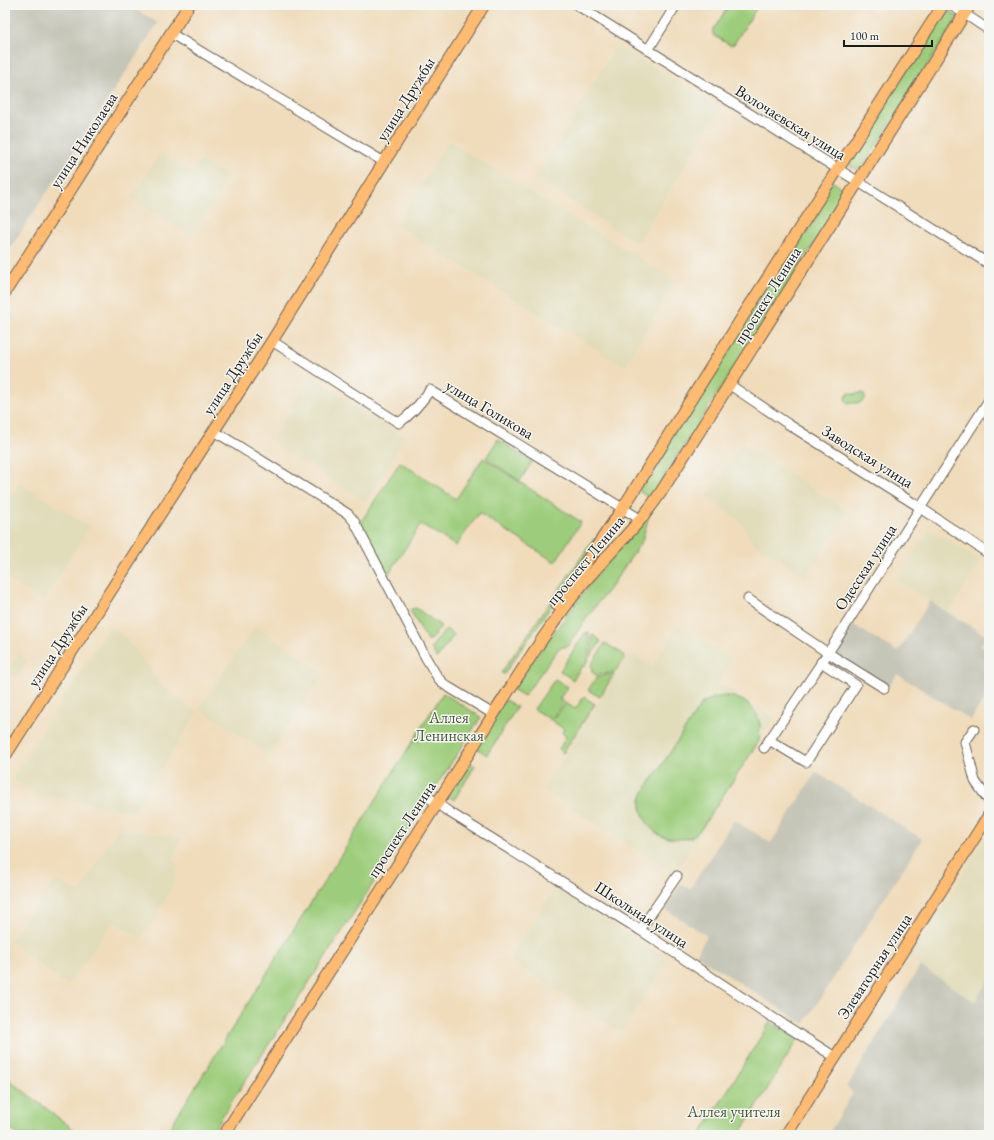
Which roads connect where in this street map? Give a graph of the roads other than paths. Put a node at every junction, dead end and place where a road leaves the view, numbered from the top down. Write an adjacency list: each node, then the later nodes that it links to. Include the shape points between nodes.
1 (189, 5): 9 (main road, улица Николаева)
2 (484, 5): 11 (main road, улица Дружбы)
3 (577, 5): 10 (street, Волочаевская улица)
4 (676, 5): 10 (street)
5 (943, 5): 12 (main road, проспект Ленина)
6 (951, 5): 7 (street)
7 (967, 9): 8 (street); 13 (main road, проспект Ленина)
8 (989, 30)
9 (170, 33): 11 (street); 15 (main road, улица Николаева)
10 (648, 50): 12 (street, Волочаевская улица)
11 (384, 162): 16 (main road, улица Дружбы)
12 (838, 169): 13 (street, Волочаевская улица); 20 (main road, проспект Ленина)
13 (858, 182): 14 (street, Волочаевская улица); 17 (main road, проспект Ленина)
14 (989, 264)
15 (5, 292)
16 (272, 341): 19 (main road, улица Дружбы); 20 (street, улица Голикова, via 399,423 417,407 430,390)
17 (730, 386): 21 (street, Заводская улица); 22 (main road, проспект Ленина, via 656,501)
18 (989, 400): 21 (street, Одесская улица)
19 (214, 431): 28 (street, via 348,514 438,678 445,685); 30 (main road, улица Дружбы)
20 (623, 508): 22 (street, улица Голикова); 28 (main road, проспект Ленина, via 509,677)
21 (921, 508): 23 (street, Заводская улица); 25 (street, Одесская улица)
22 (640, 519): 28 (main road, проспект Ленина, via 571,598)
23 (989, 554)
24 (748, 598): 25 (street)
25 (828, 653): 26 (street, Одесская улица); 27 (street)
26 (822, 662): 26 (street, Одесская улица, via 766,744 806,762 856,684)
27 (884, 688)
28 (490, 712): 31 (main road, проспект Ленина)
29 (974, 729): 32 (street, via 965,742 975,781)
30 (5, 756)
31 (434, 801): 35 (street, Школьная улица); 37 (main road, проспект Ленина); 38 (main road, проспект Ленина)
32 (989, 801)
33 (989, 815): 36 (main road, Элеваторная улица)
34 (677, 876): 35 (street)
35 (640, 930): 36 (street, Школьная улица)
36 (835, 1057): 39 (main road, Элеваторная улица)
37 (216, 1135)
38 (224, 1135)
39 (786, 1135)

